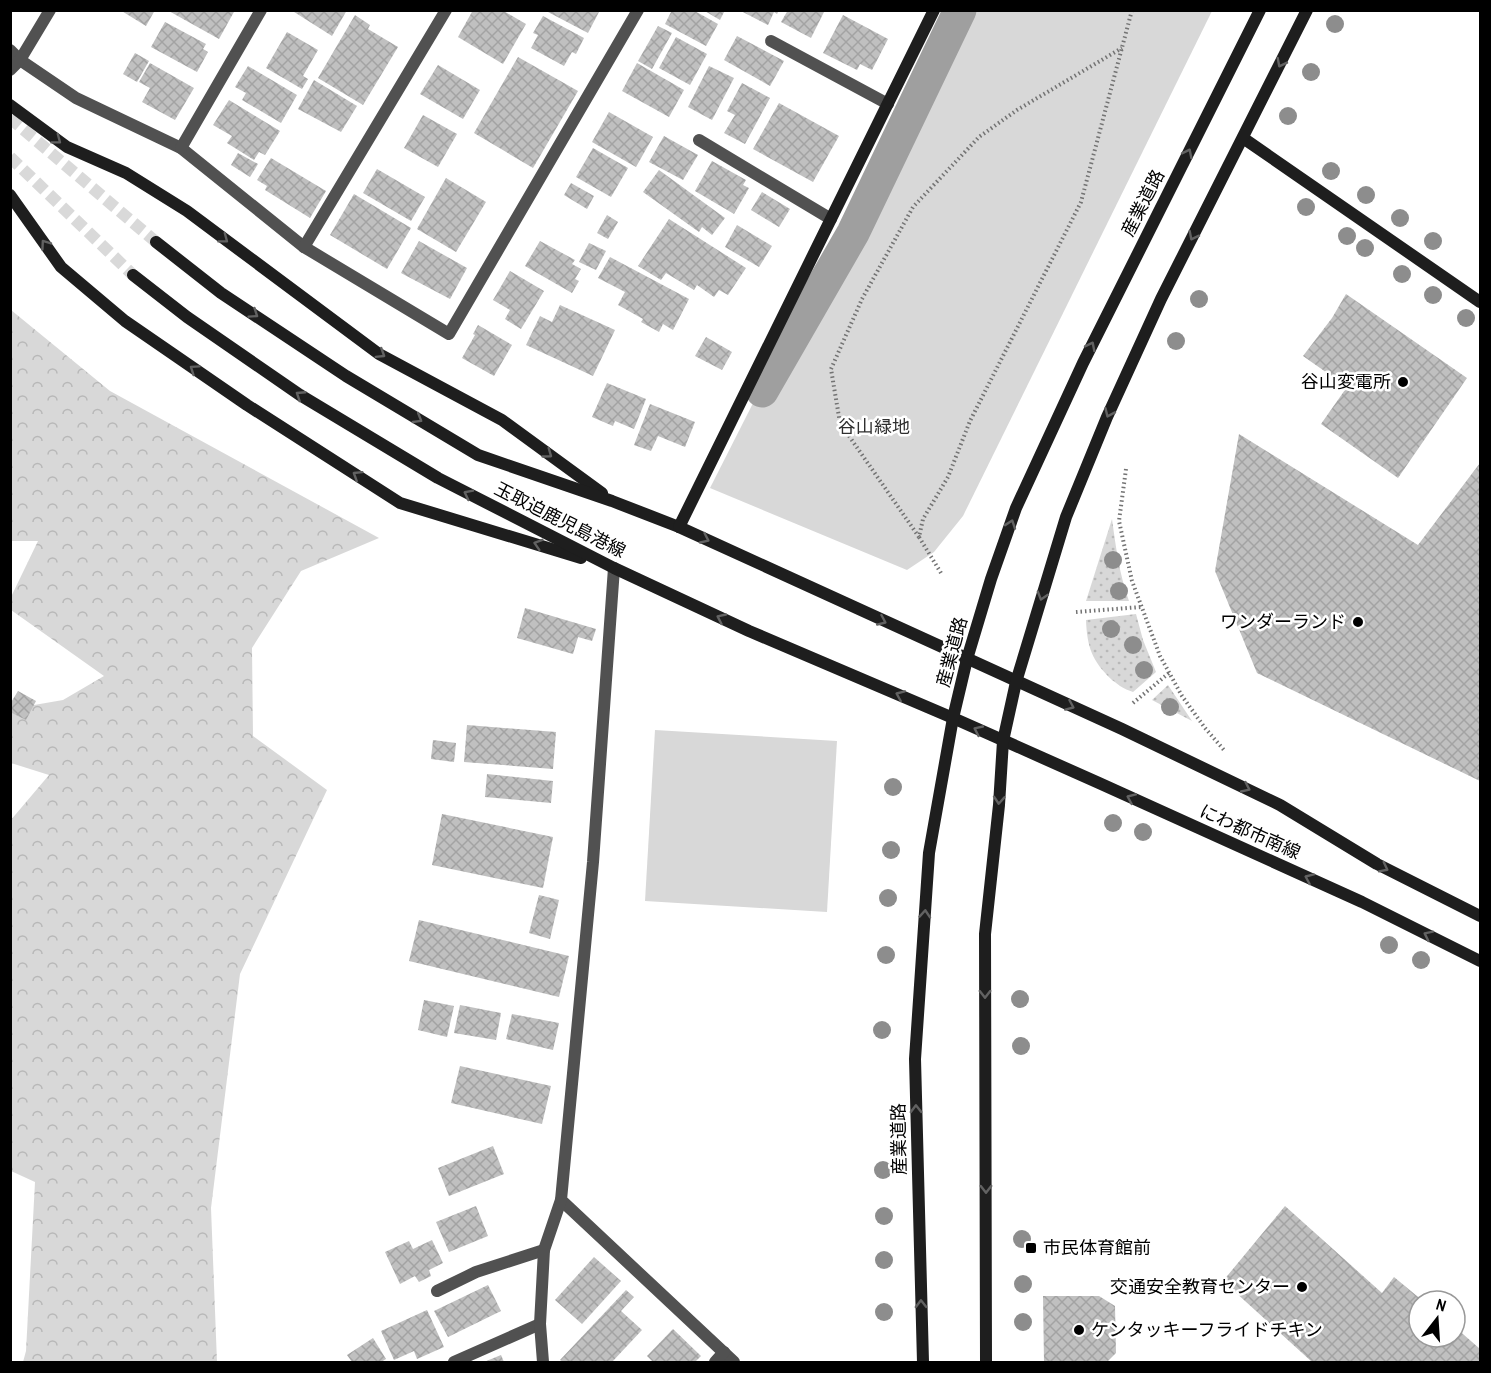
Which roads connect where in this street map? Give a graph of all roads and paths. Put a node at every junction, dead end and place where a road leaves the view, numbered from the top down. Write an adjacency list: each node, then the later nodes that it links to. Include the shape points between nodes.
1 (50, 10): 12 (street)
2 (261, 10): 18 (street)
3 (446, 10): 22 (street)
4 (638, 10): 22 (street, via 449,334)
5 (934, 10): 14 (main road)
6 (1132, 10): 10 (path)
7 (1260, 10): 33 (main road, 産業道路, one-way to 7, via 1021,498 1083,363)
8 (1308, 10): 16 (main road, one-way to 16)
9 (771, 41): 14 (street)
10 (1122, 48): 28 (path, via 1081,202 970,421 948,477 923,519); 28 (path, via 979,137 913,207 862,299 831,369 840,423)
11 (10, 50): 12 (street)
12 (20, 60): 13 (street); 18 (street, via 76,98)
13 (10, 70)
14 (888, 104): 20 (main road)
15 (10, 105): 26 (main road, one-way to 26, via 67,147 126,173 187,211 379,354 502,420)
16 (1243, 138): 24 (main road); 35 (main road, one-way to 35, via 1161,299 1107,417 1066,517)
17 (699, 140): 20 (street)
18 (181, 148): 22 (street)
19 (10, 195): 29 (main road, one-way to 19, via 400,503 125,321 60,267)
20 (831, 219): 27 (main road)
21 (156, 242): 26 (main road, 玉取迫鹿児島港線, one-way to 26, via 221,293 346,376 478,455)
22 (304, 247)
23 (133, 275): 29 (main road, 玉取迫鹿児島港線, one-way to 23, via 438,478 300,395)
24 (1480, 302)
25 (1126, 470): 31 (path, via 1119,521)
26 (612, 501): 27 (main road, 玉取迫鹿児島港線)
27 (679, 527): 33 (main road, 玉取迫鹿児島港線, one-way to 33)
28 (919, 537): 30 (path)
29 (614, 567): 37 (main road, 玉取迫鹿児島港線, one-way to 29, via 749,631); 42 (street, via 593,862)
30 (941, 573)
31 (1141, 607): 32 (path); 34 (path)
32 (1076, 612)
33 (967, 660): 35 (main road, 玉取迫鹿児島港線); 37 (main road, 産業道路)
34 (1169, 673): 36 (path); 39 (path)
35 (1016, 681): 38 (main road); 40 (main road, にわ都市南線, one-way to 40, via 1280,805 1377,864)
36 (1133, 703)
37 (953, 718): 38 (main road, 玉取迫鹿児島港線, one-way to 37); 51 (main road, 産業道路, one-way to 37, via 915,1059 929,853)
38 (1003, 741): 41 (main road, にわ都市南線, one-way to 38, via 1362,902); 52 (main road, one-way to 52, via 985,934)
39 (1224, 750)
40 (1480, 916)
41 (1480, 962)
42 (561, 1200): 43 (street); 46 (street)
43 (544, 1250): 44 (street, via 476,1272); 45 (street)
44 (437, 1291)
45 (540, 1324): 47 (street); 48 (street)
46 (724, 1353): 49 (street); 50 (street)
47 (454, 1362)
48 (543, 1362)
49 (715, 1362)
50 (734, 1362)
51 (922, 1362)
52 (986, 1362)

